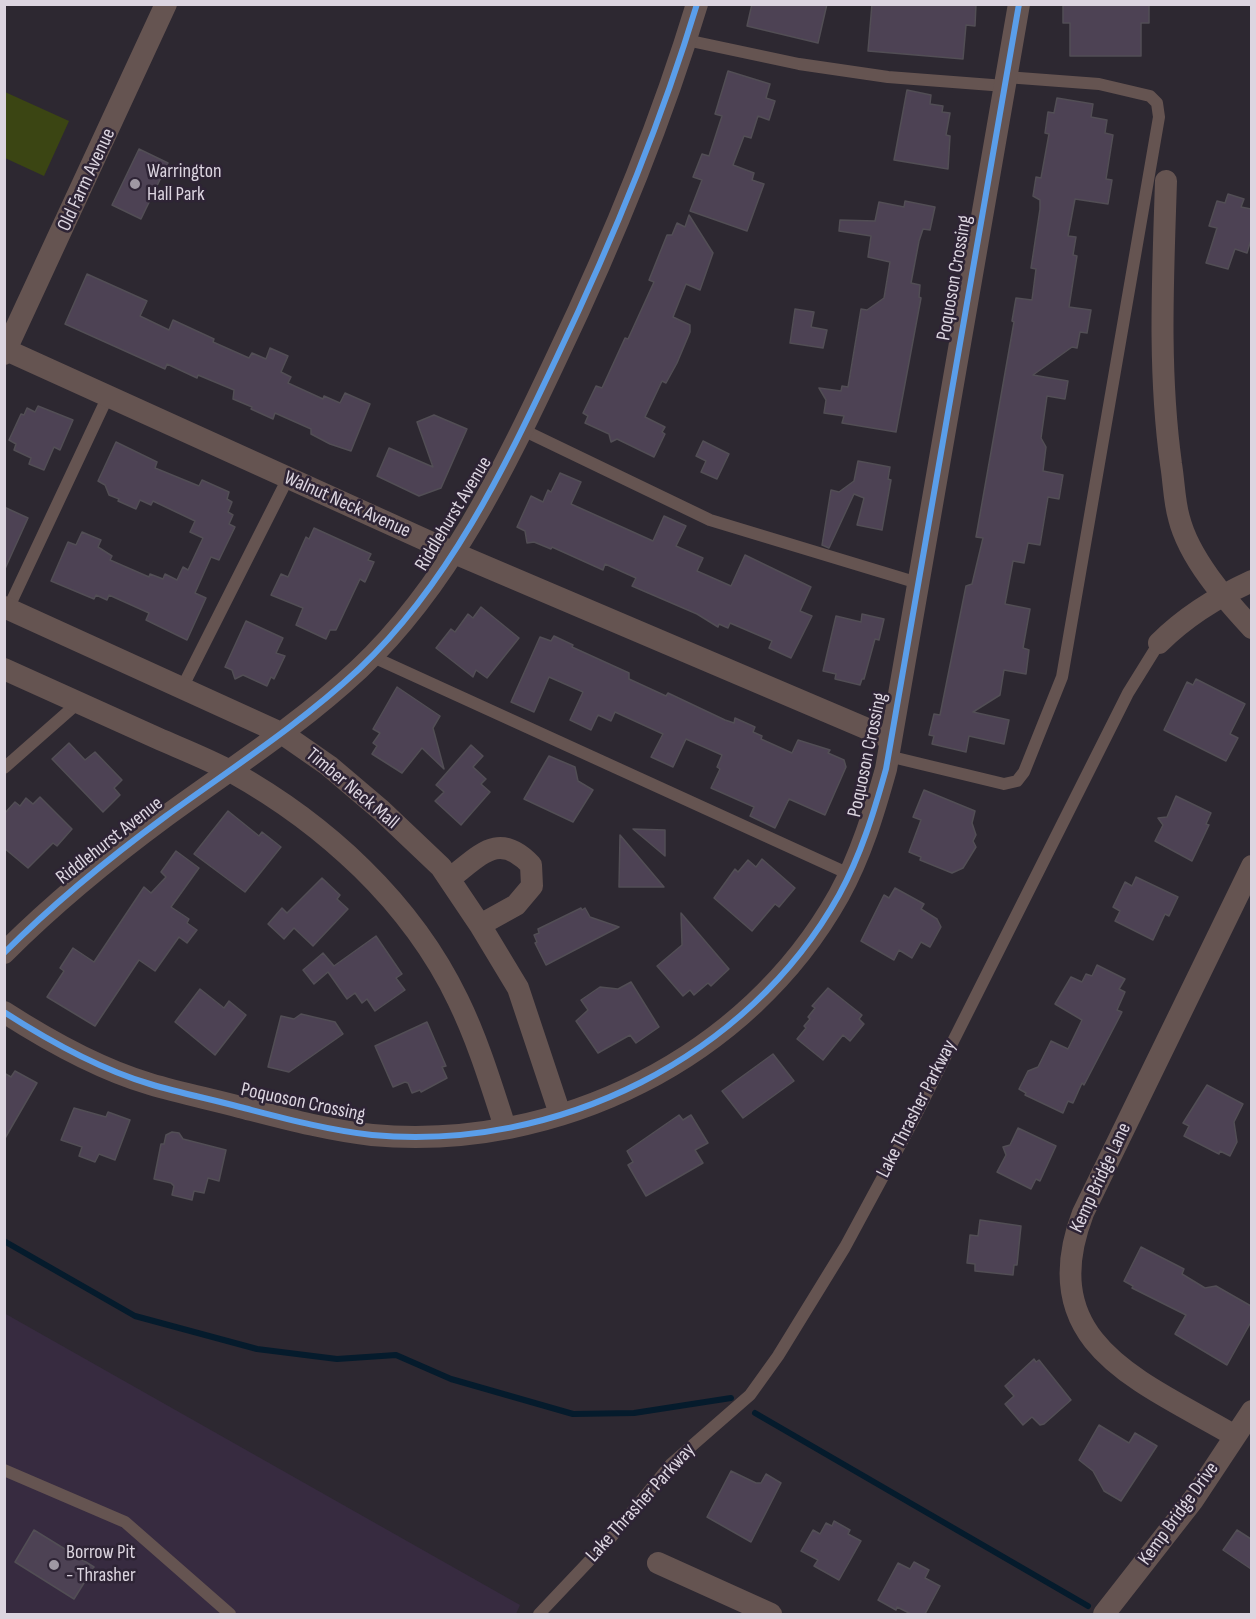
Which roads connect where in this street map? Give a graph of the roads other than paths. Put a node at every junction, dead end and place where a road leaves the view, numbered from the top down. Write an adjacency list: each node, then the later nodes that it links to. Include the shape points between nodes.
1 (166, 4): 7 (street, Old Farm Avenue)
2 (697, 4): 4 (street, Riddlehurst Avenue)
3 (1019, 4): 5 (street, Poquoson Crossing)
4 (686, 40): 5 (lane, via 810,66 888,77); 9 (street, Riddlehurst Avenue, via 638,172 583,303)
5 (1005, 82): 13 (street, Poquoson Crossing); 23 (lane, via 1099,84 1150,96 1158,110 1062,677 1024,772 1017,780 1004,784)
6 (1166, 181): 14 (street, via 1162,289 1165,418 1179,520)
7 (5, 351): 8 (street, Walnut Neck Avenue)
8 (108, 396): 10 (street, Walnut Neck Avenue); 15 (lane)
9 (523, 430): 11 (street, Riddlehurst Avenue); 13 (lane, via 710,520)
10 (288, 478): 11 (street, Walnut Neck Avenue); 20 (lane)
11 (454, 553): 18 (street, Riddlehurst Avenue, via 411,612); 23 (street, Walnut Neck Avenue)
12 (1251, 581): 14 (street, Lake Thrasher Parkway)
13 (918, 583): 23 (street, Poquoson Crossing)
14 (1222, 595): 16 (street); 17 (street, Lake Thrasher Parkway, via 1175,626)
15 (6, 608): 20 (street, Timber Neck Mall)
16 (1251, 628)
17 (1159, 643): 39 (lane, Lake Thrasher Parkway, via 1128,693 912,1123 845,1247 778,1356 750,1395 671,1464 609,1540)
18 (370, 656): 22 (street, Riddlehurst Avenue, via 308,716); 27 (lane)
19 (4, 669): 21 (street)
20 (182, 688): 22 (street, Timber Neck Mall)
21 (79, 702): 24 (lane); 25 (street)
22 (283, 734): 25 (street, Riddlehurst Avenue); 28 (street, Timber Neck Mall, via 382,811)
23 (890, 747): 27 (street, Poquoson Crossing, via 867,833)
24 (4, 768)
25 (231, 772): 30 (street, Riddlehurst Avenue, via 98,868); 33 (street, via 341,847 426,944 458,998 480,1048)
26 (1251, 866): 35 (street, Kemp Bridge Lane, via 1083,1213 1073,1239 1069,1266 1077,1314 1102,1352 1122,1369)
27 (849, 874): 32 (street, Poquoson Crossing, via 802,952 757,1003 709,1042 657,1075)
28 (449, 879): 29 (street, Timber Neck Mall); 29 (street, via 491,848 506,847 531,865 532,886 516,905)
29 (480, 925): 32 (street, Timber Neck Mall, via 518,988)
30 (4, 953)
31 (4, 1012): 33 (street, Poquoson Crossing, via 85,1058 148,1083 316,1126 373,1135 429,1136)
32 (560, 1114): 33 (street, Poquoson Crossing)
33 (505, 1127)
34 (1251, 1411): 35 (street, Kemp Bridge Drive)
35 (1235, 1436): 41 (street, Kemp Bridge Drive, via 1193,1500)
36 (4, 1470): 38 (lane, via 125,1522)
37 (658, 1563): 40 (street)
38 (230, 1614)
39 (539, 1614)
40 (771, 1614)
41 (1104, 1614)

